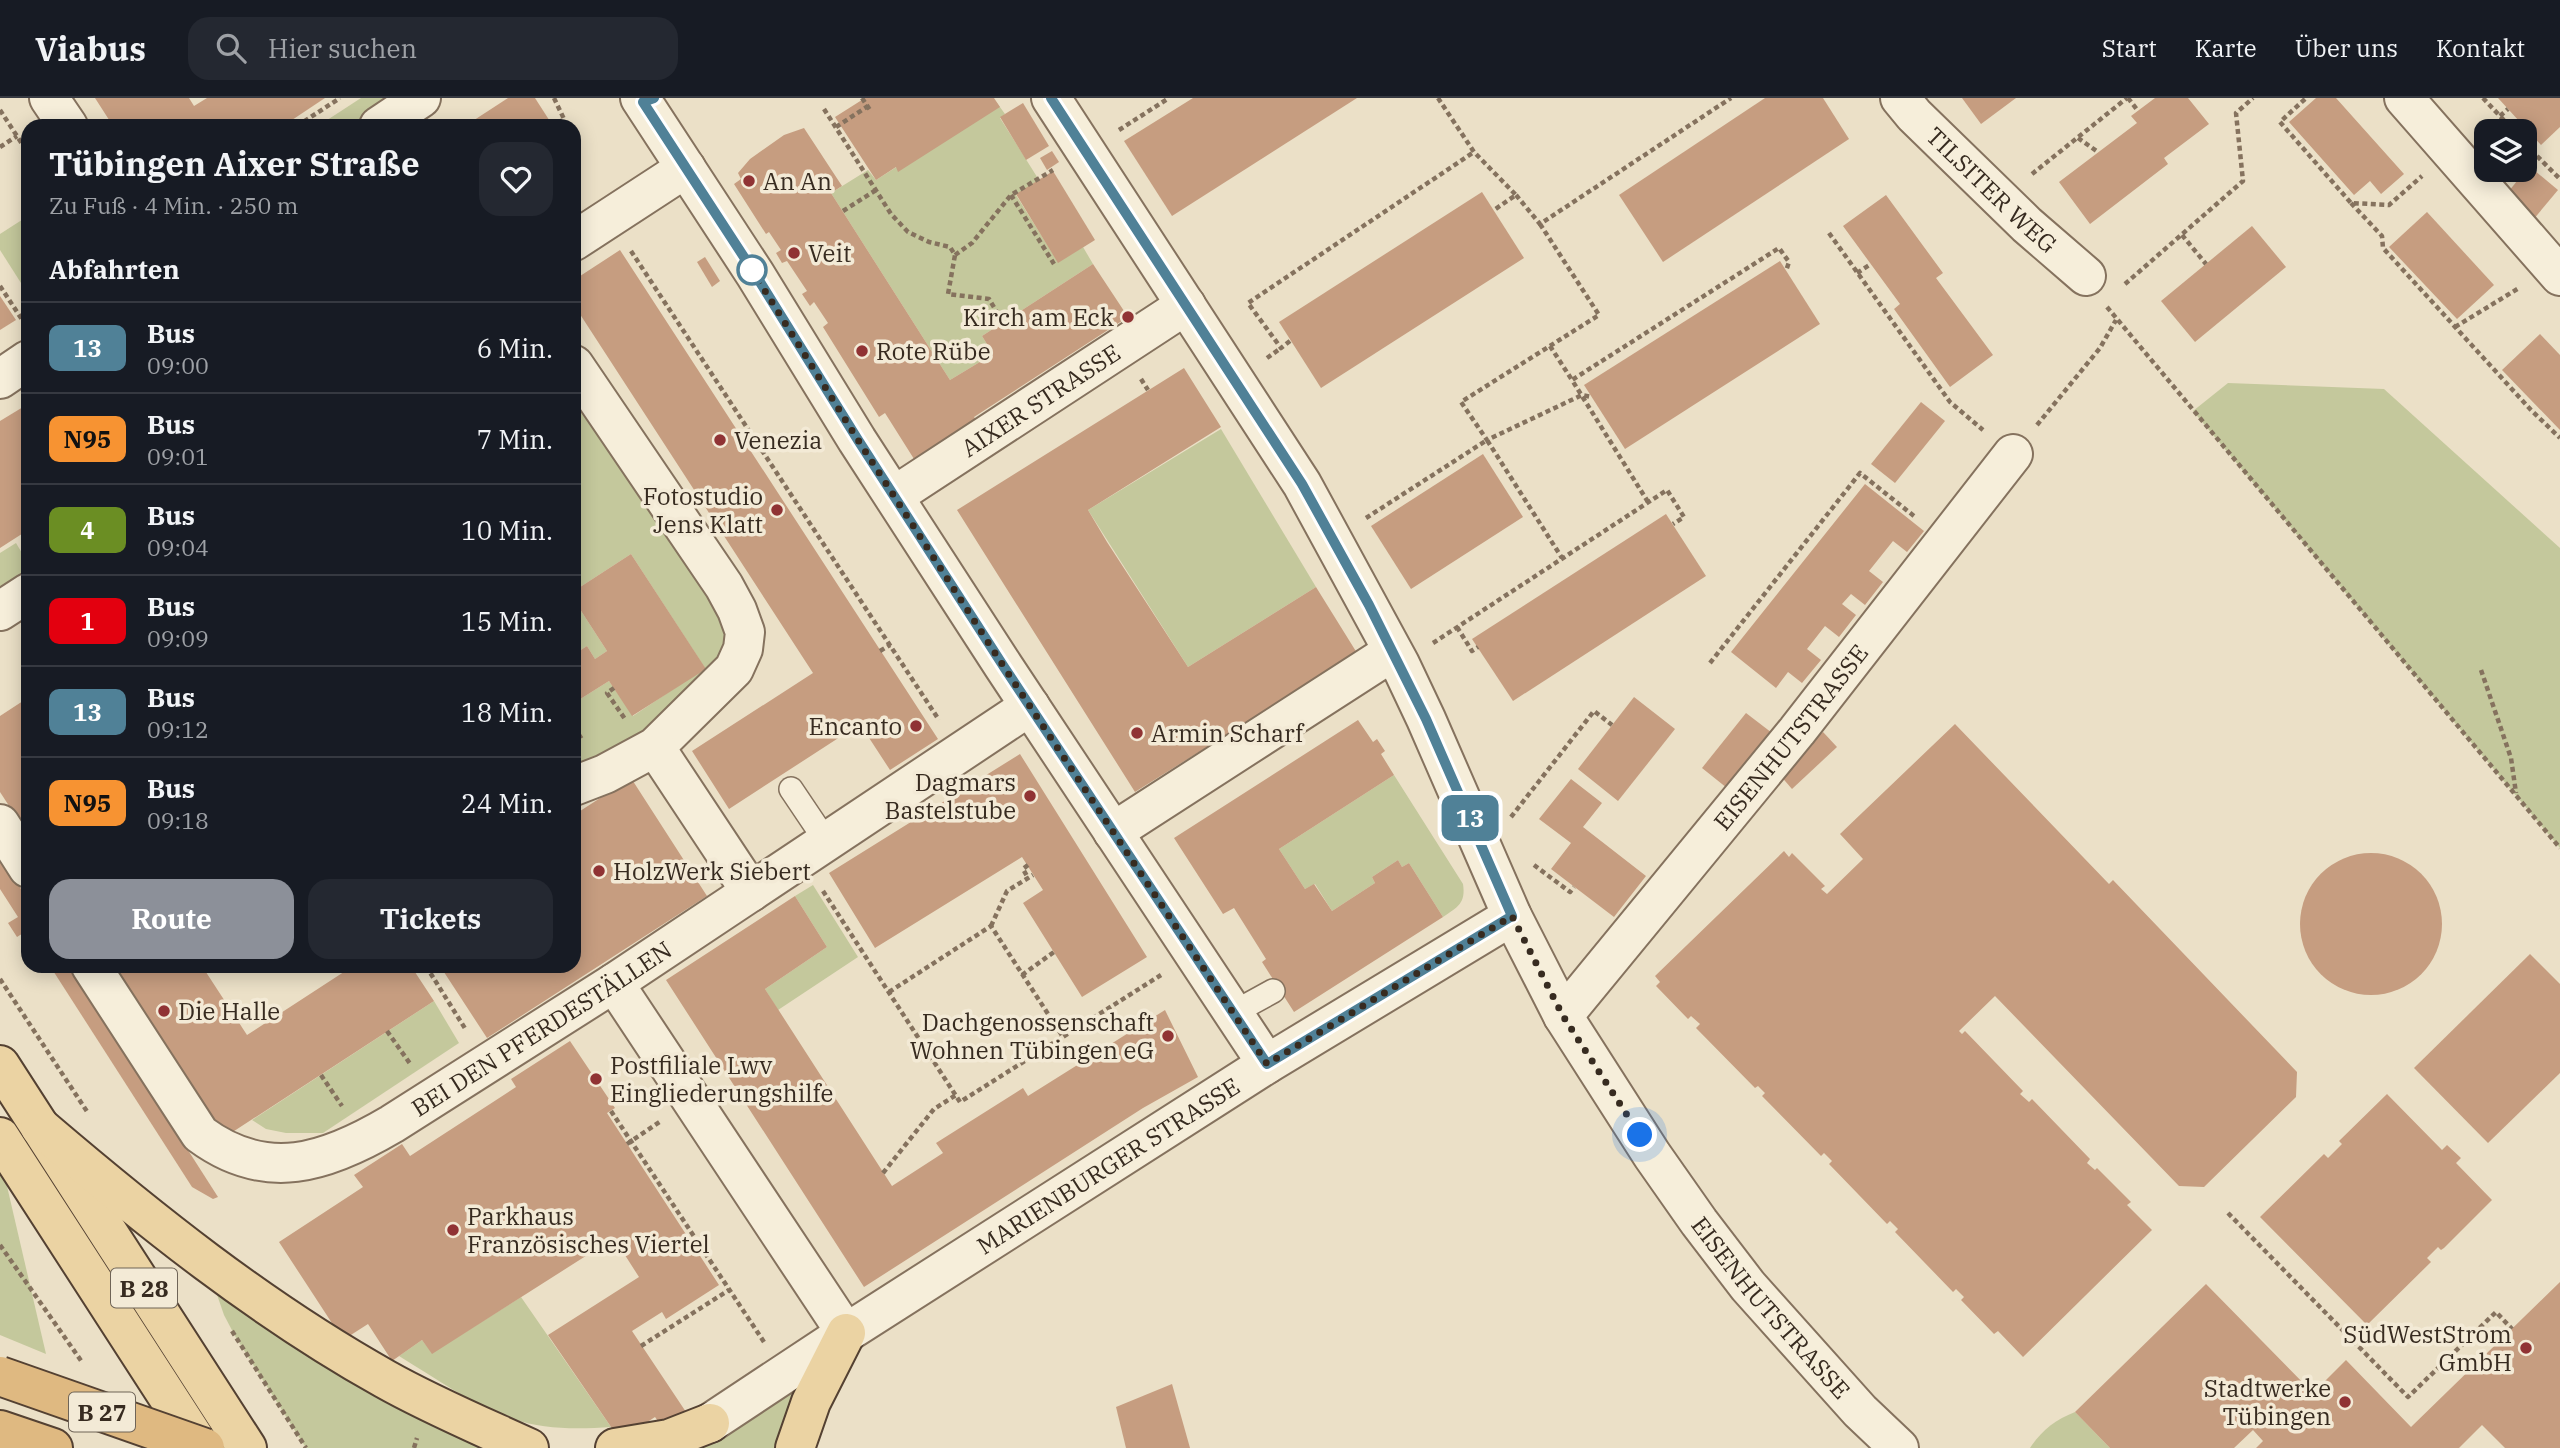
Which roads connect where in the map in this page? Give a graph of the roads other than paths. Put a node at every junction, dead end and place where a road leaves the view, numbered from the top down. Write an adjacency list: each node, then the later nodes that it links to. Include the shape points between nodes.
1 (49, 98): 7 (street)
2 (421, 98): 8 (street)
3 (1051, 98): 13 (street, EISENHUTSTRASSE)
4 (1900, 98): 11 (street, TILSITER WEG, via 2027,225)
5 (2404, 98): 12 (street)
6 (646, 99): 9 (street)
7 (63, 119)
8 (390, 119)
9 (686, 168): 10 (street); 18 (street)
10 (581, 237)
11 (2086, 276)
12 (2560, 276)
13 (1186, 306): 18 (street, AIXER STRASSE); 19 (street, EISENHUTSTRASSE, via 1302,484)
14 (21, 365): 16 (street)
15 (581, 375): 21 (street, via 724,586 745,632 734,669)
16 (0, 379)
17 (2013, 454): 34 (street, EISENHUTSTRASSE, via 1797,731)
18 (894, 496): 20 (street)
19 (1396, 658): 25 (street); 29 (street, EISENHUTSTRASSE)
20 (1030, 706): 25 (street); 26 (street, BEI DEN PFERDESTÄLLEN)
21 (655, 747): 22 (street); 28 (street)
22 (581, 783)
23 (791, 789): 26 (lane)
24 (0, 824): 27 (street)
25 (1113, 832): 33 (street)
26 (814, 849): 28 (street, BEI DEN PFERDESTÄLLEN)
27 (21, 857)
28 (751, 892): 31 (street, BEI DEN PFERDESTÄLLEN)
29 (1512, 916): 34 (street, EISENHUTSTRASSE); 35 (street, MARIENBURGER STRASSE)
30 (96, 973): 31 (street, BEI DEN PFERDESTÄLLEN, via 200,1134 220,1149 246,1158 291,1163 357,1145)
31 (614, 983): 39 (street)
32 (1273, 991): 33 (lane)
33 (1233, 1013): 35 (street)
34 (1563, 1016): 49 (street, EISENHUTSTRASSE, via 1652,1155 1748,1286)
35 (1267, 1064): 39 (street, MARIENBURGER STRASSE)
36 (0, 1065): 37 (main road, B 28)
37 (40, 1127): 45 (main road, B 28); 46 (main road, via 209,1265 290,1321 386,1380)
38 (0, 1137): 44 (main road, B 28)
39 (846, 1333): 41 (street, MARIENBURGER STRASSE); 48 (main road, via 811,1402)
40 (0, 1376): 44 (highway, B 27, bridge)
41 (710, 1423): 47 (main road, via 669,1439)
42 (0, 1430): 43 (highway, B 27)
43 (53, 1448)
44 (203, 1448)
45 (247, 1448)
46 (529, 1448)
47 (615, 1448)
48 (795, 1448)
49 (1899, 1448)

